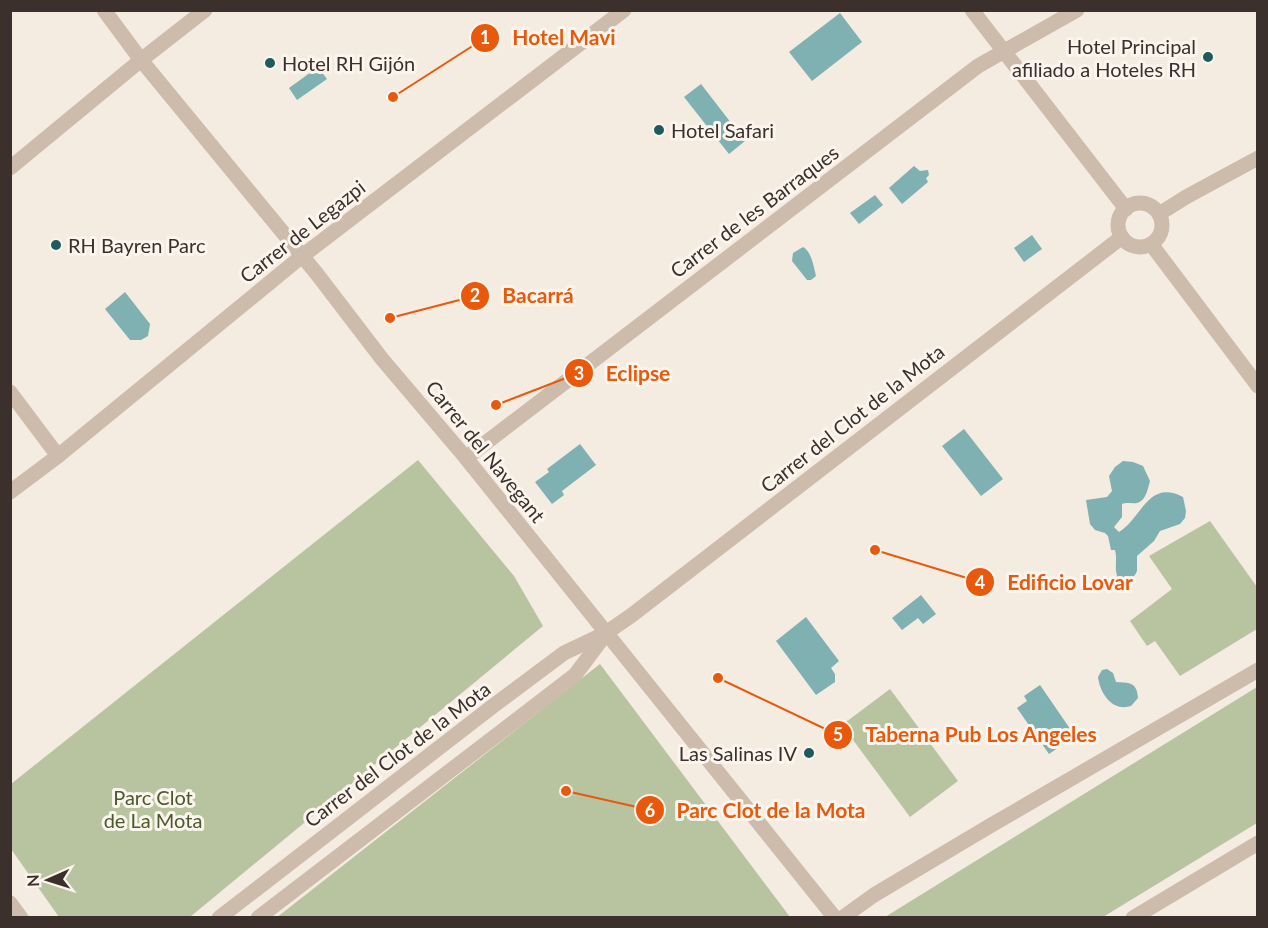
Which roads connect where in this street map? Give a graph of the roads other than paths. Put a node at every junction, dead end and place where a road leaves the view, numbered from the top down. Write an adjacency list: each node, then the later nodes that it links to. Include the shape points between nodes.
1 (104, 10): 7 (street, Carrer del Navegant)
2 (205, 10): 7 (street)
3 (624, 10): 14 (street, Carrer de Legazpi)
4 (972, 10): 6 (street)
5 (1077, 10): 6 (street, Carrer de les Barraques)
6 (1003, 53): 10 (street); 18 (street, Carrer de les Barraques, via 978,66)
7 (141, 60): 9 (street); 14 (street, Carrer del Navegant)
8 (1257, 158): 11 (street)
9 (10, 168)
10 (1126, 209): 11 (street, via 1144,204); 12 (street, via 1119,226)
11 (1159, 214): 13 (street, via 1161,234)
12 (1122, 237): 13 (street, via 1132,246); 20 (street, Carrer del Clot de la Mota)
13 (1151, 244): 15 (street)
14 (301, 256): 17 (street, Carrer de Legazpi); 18 (street, Carrer del Navegant)
15 (1257, 386)
16 (10, 392): 17 (street)
17 (58, 456): 19 (street, Carrer de Legazpi)
18 (466, 458): 20 (street, Carrer del Navegant)
19 (10, 492)
20 (606, 633): 25 (street, Carrer del Clot de la Mota, via 564,653); 26 (street, Carrer del Clot de la Mota, via 575,675); 27 (street, Carrer del Navegant)
21 (1257, 670): 28 (street, via 874,895)
22 (1257, 843): 29 (street)
23 (10, 903): 24 (street)
24 (21, 918)
25 (219, 918)
26 (258, 918)
27 (835, 918)
28 (842, 918)
29 (1133, 918)

